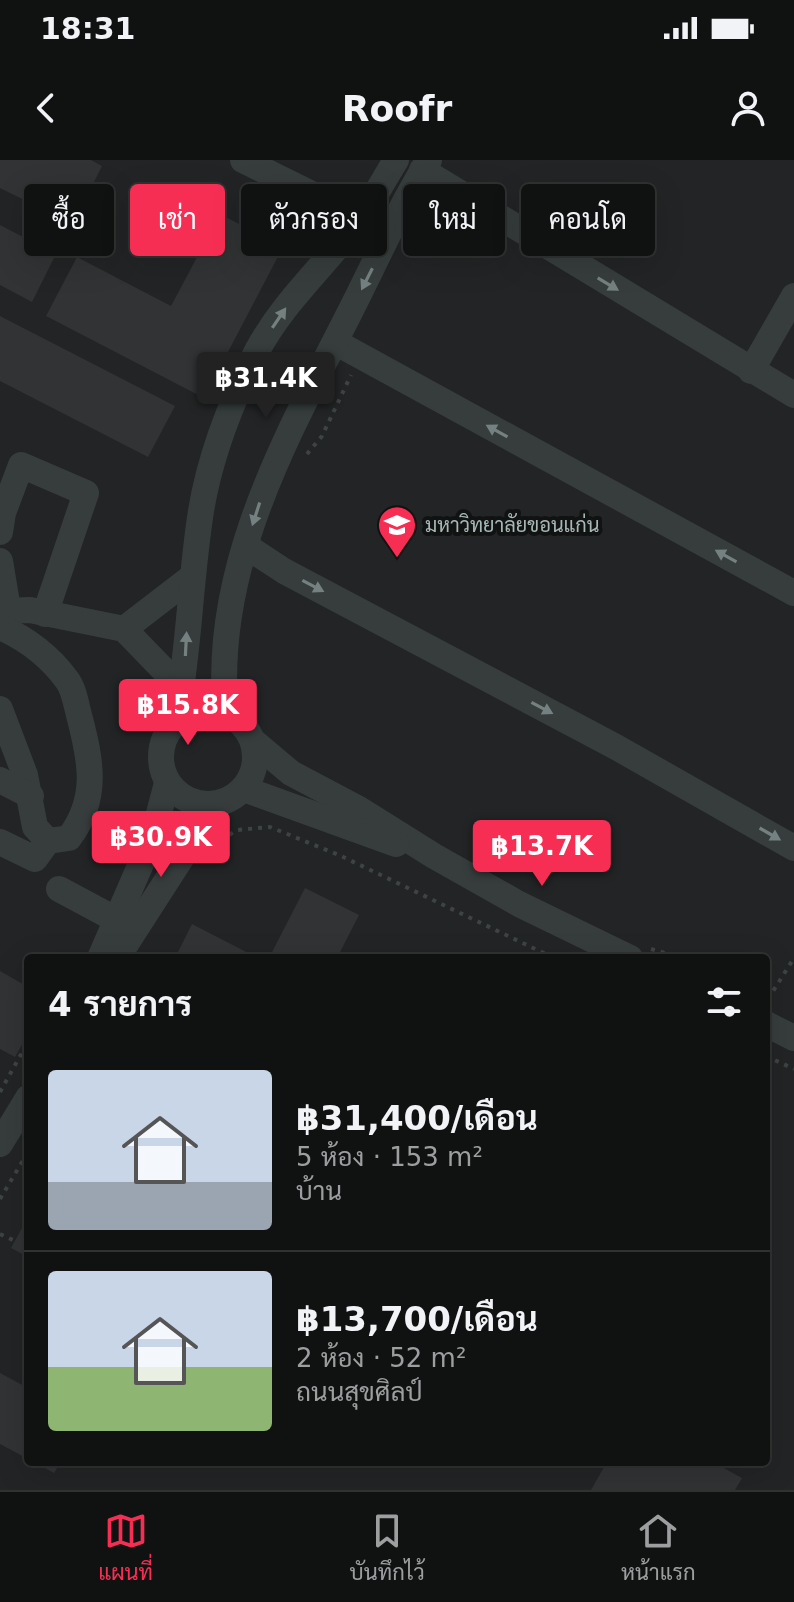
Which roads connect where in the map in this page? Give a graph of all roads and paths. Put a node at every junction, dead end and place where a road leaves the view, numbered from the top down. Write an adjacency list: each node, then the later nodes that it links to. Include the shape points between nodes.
1 (243, 160): 4 (street)
2 (396, 160): 5 (street)
3 (426, 165): 8 (street, one-way to 8); 9 (street, one-way to 9)
4 (291, 184)
5 (381, 184)
6 (326, 256): 14 (street, one-way to 6, via 209,472 232,407 258,349)
7 (794, 296): 9 (street)
8 (335, 342): 12 (street, one-way to 12, via 274,461); 15 (street, one-way to 8)
9 (751, 371): 10 (street)
10 (794, 395)
11 (0, 532): 16 (street, via 21,465 86,493)
12 (246, 546): 21 (street, via 225,642); 32 (street, one-way to 32)
13 (0, 561): 17 (street)
14 (193, 576): 18 (street); 19 (street, one-way to 14)
15 (794, 593)
16 (45, 614): 17 (street); 18 (street)
17 (3, 616): 29 (street, via 70,683 90,760 84,818 69,838)
18 (124, 629): 19 (street)
19 (182, 689): 22 (street)
20 (0, 709): 27 (street)
21 (226, 714): 22 (street, via 200,710); 23 (street)
22 (176, 721): 25 (street, via 160,757)
23 (253, 741): 26 (street, via 255,766); 33 (street, via 291,773)
24 (0, 780): 27 (street)
25 (167, 783): 28 (street, via 188,801); 35 (street, via 153,836)
26 (244, 789): 28 (street); 33 (street)
27 (31, 796): 29 (street, via 35,827)
28 (216, 804): 37 (street)
29 (48, 841): 30 (street, via 35,859)
30 (0, 842)
31 (213, 848): 38 (path, via 237,830 270,827)
32 (794, 848)
33 (434, 856): 39 (street)
34 (59, 889): 35 (street)
35 (115, 919): 36 (street)
36 (102, 954)
37 (120, 954)
38 (546, 954)
39 (622, 954)
40 (794, 958): 41 (path)
41 (770, 995)
42 (770, 1026): 43 (street)
43 (794, 1038)
44 (24, 1049): 47 (path)
45 (770, 1058): 46 (path)
46 (794, 1069)
47 (0, 1092)
48 (24, 1105): 49 (street)
49 (0, 1144)
50 (24, 1159): 51 (path)
51 (0, 1199)
52 (0, 1234): 53 (path)
53 (15, 1241)

